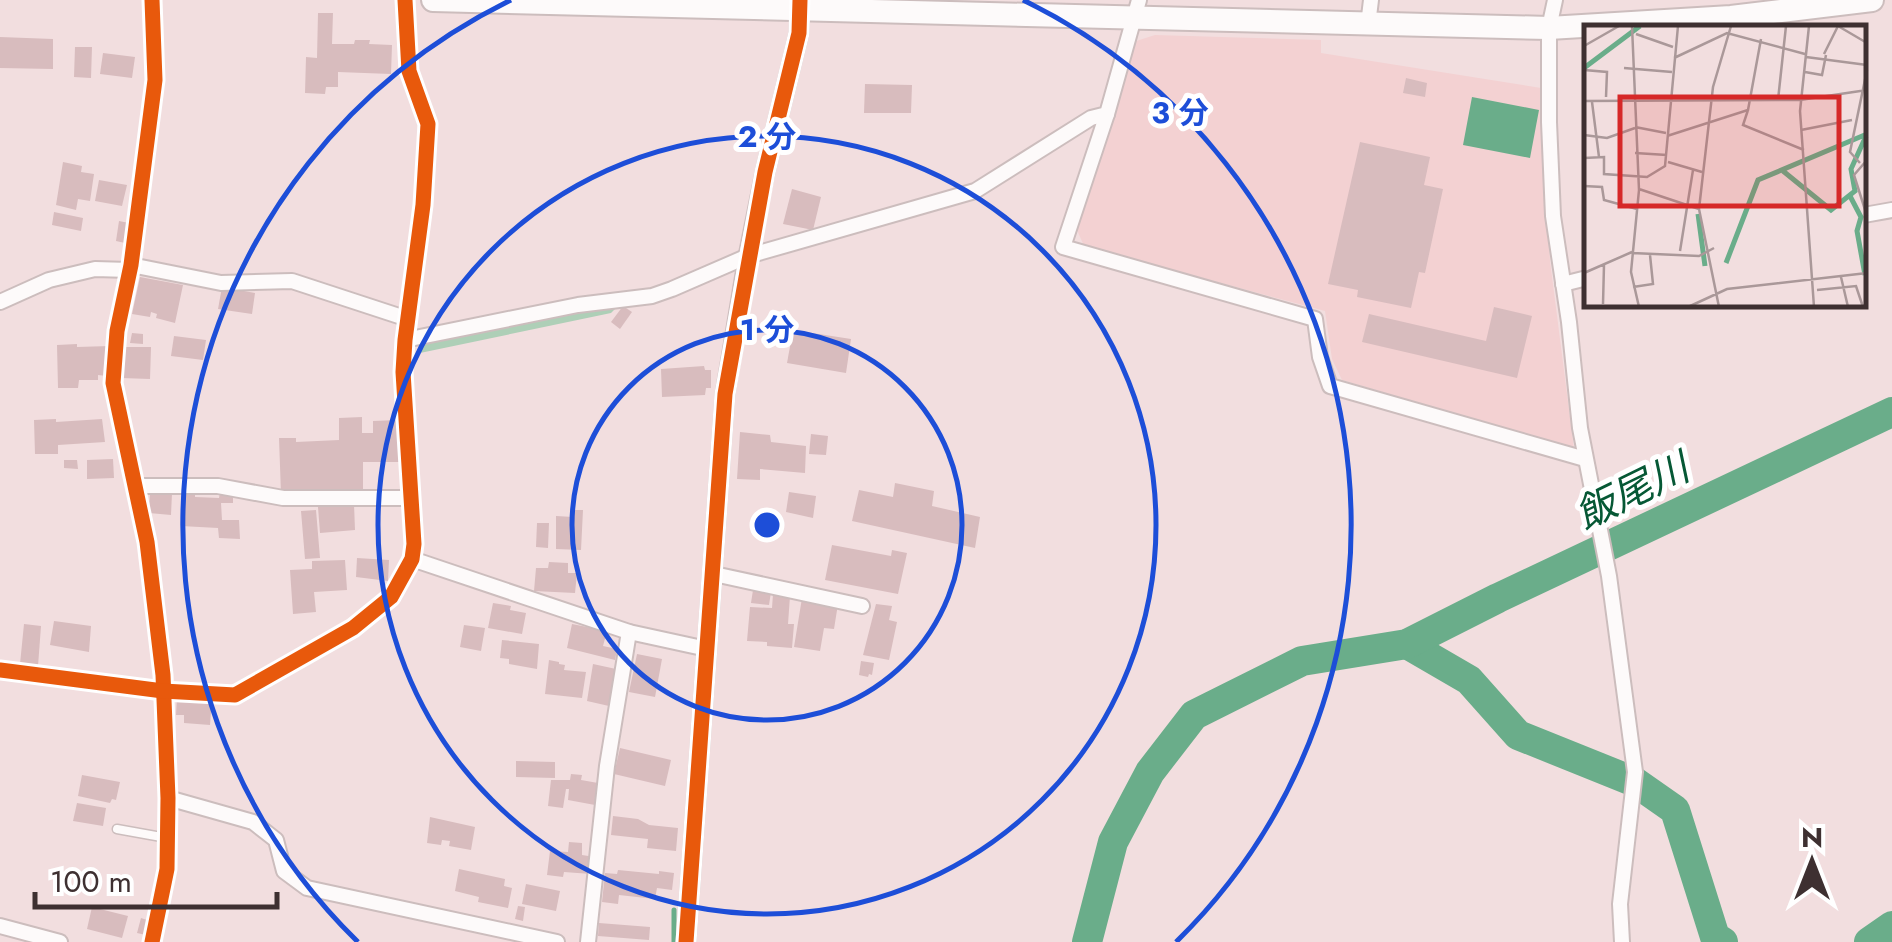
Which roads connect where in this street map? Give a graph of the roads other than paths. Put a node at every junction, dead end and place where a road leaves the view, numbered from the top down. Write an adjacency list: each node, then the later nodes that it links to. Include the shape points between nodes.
1 (152, 0): 17 (street, via 155,80)
2 (405, 0): 21 (street, via 410,72 428,124)
3 (433, 0): 7 (highway)
4 (1371, 0): 9 (street)
5 (1554, 0): 12 (street)
6 (1872, 0): 10 (highway)
7 (800, 4): 8 (highway); 16 (street)
8 (1137, 9): 9 (highway); 13 (street)
9 (1368, 25): 12 (highway)
10 (1599, 25)
11 (1584, 26): 12 (highway)
12 (1550, 28): 19 (street, via 1553,216)
13 (1107, 114): 16 (street, via 975,191); 23 (street, via 1063,247 1315,318 1330,386)
14 (1892, 210): 15 (street)
15 (1867, 214)
16 (748, 256): 22 (street, via 652,296); 27 (street, via 725,394)
17 (130, 267): 20 (street, via 49,280); 21 (street, via 221,283 292,281); 24 (street, via 113,383)
18 (1584, 279): 19 (street)
19 (1563, 284): 23 (street)
20 (0, 302)
21 (408, 318): 22 (street)
22 (405, 340): 25 (street)
23 (1585, 459): 42 (street, via 1601,525 1635,772)
24 (135, 486): 25 (street, via 218,486 283,498); 32 (street)
25 (411, 498): 26 (street)
26 (412, 559): 29 (street); 32 (street, via 391,597 353,628 235,696)
27 (714, 574): 28 (street); 30 (street)
28 (862, 606)
29 (629, 632): 30 (street); 40 (street)
30 (708, 649): 41 (street)
31 (0, 670): 32 (street)
32 (163, 691): 33 (street)
33 (168, 798): 35 (street); 39 (street, via 253,822 276,840 284,871 308,888)
34 (118, 829): 35 (lane)
35 (167, 838): 38 (street)
36 (0, 926): 37 (street)
37 (60, 942)
38 (152, 942)
39 (558, 942)
40 (588, 942)
41 (686, 942)
42 (1622, 942)

